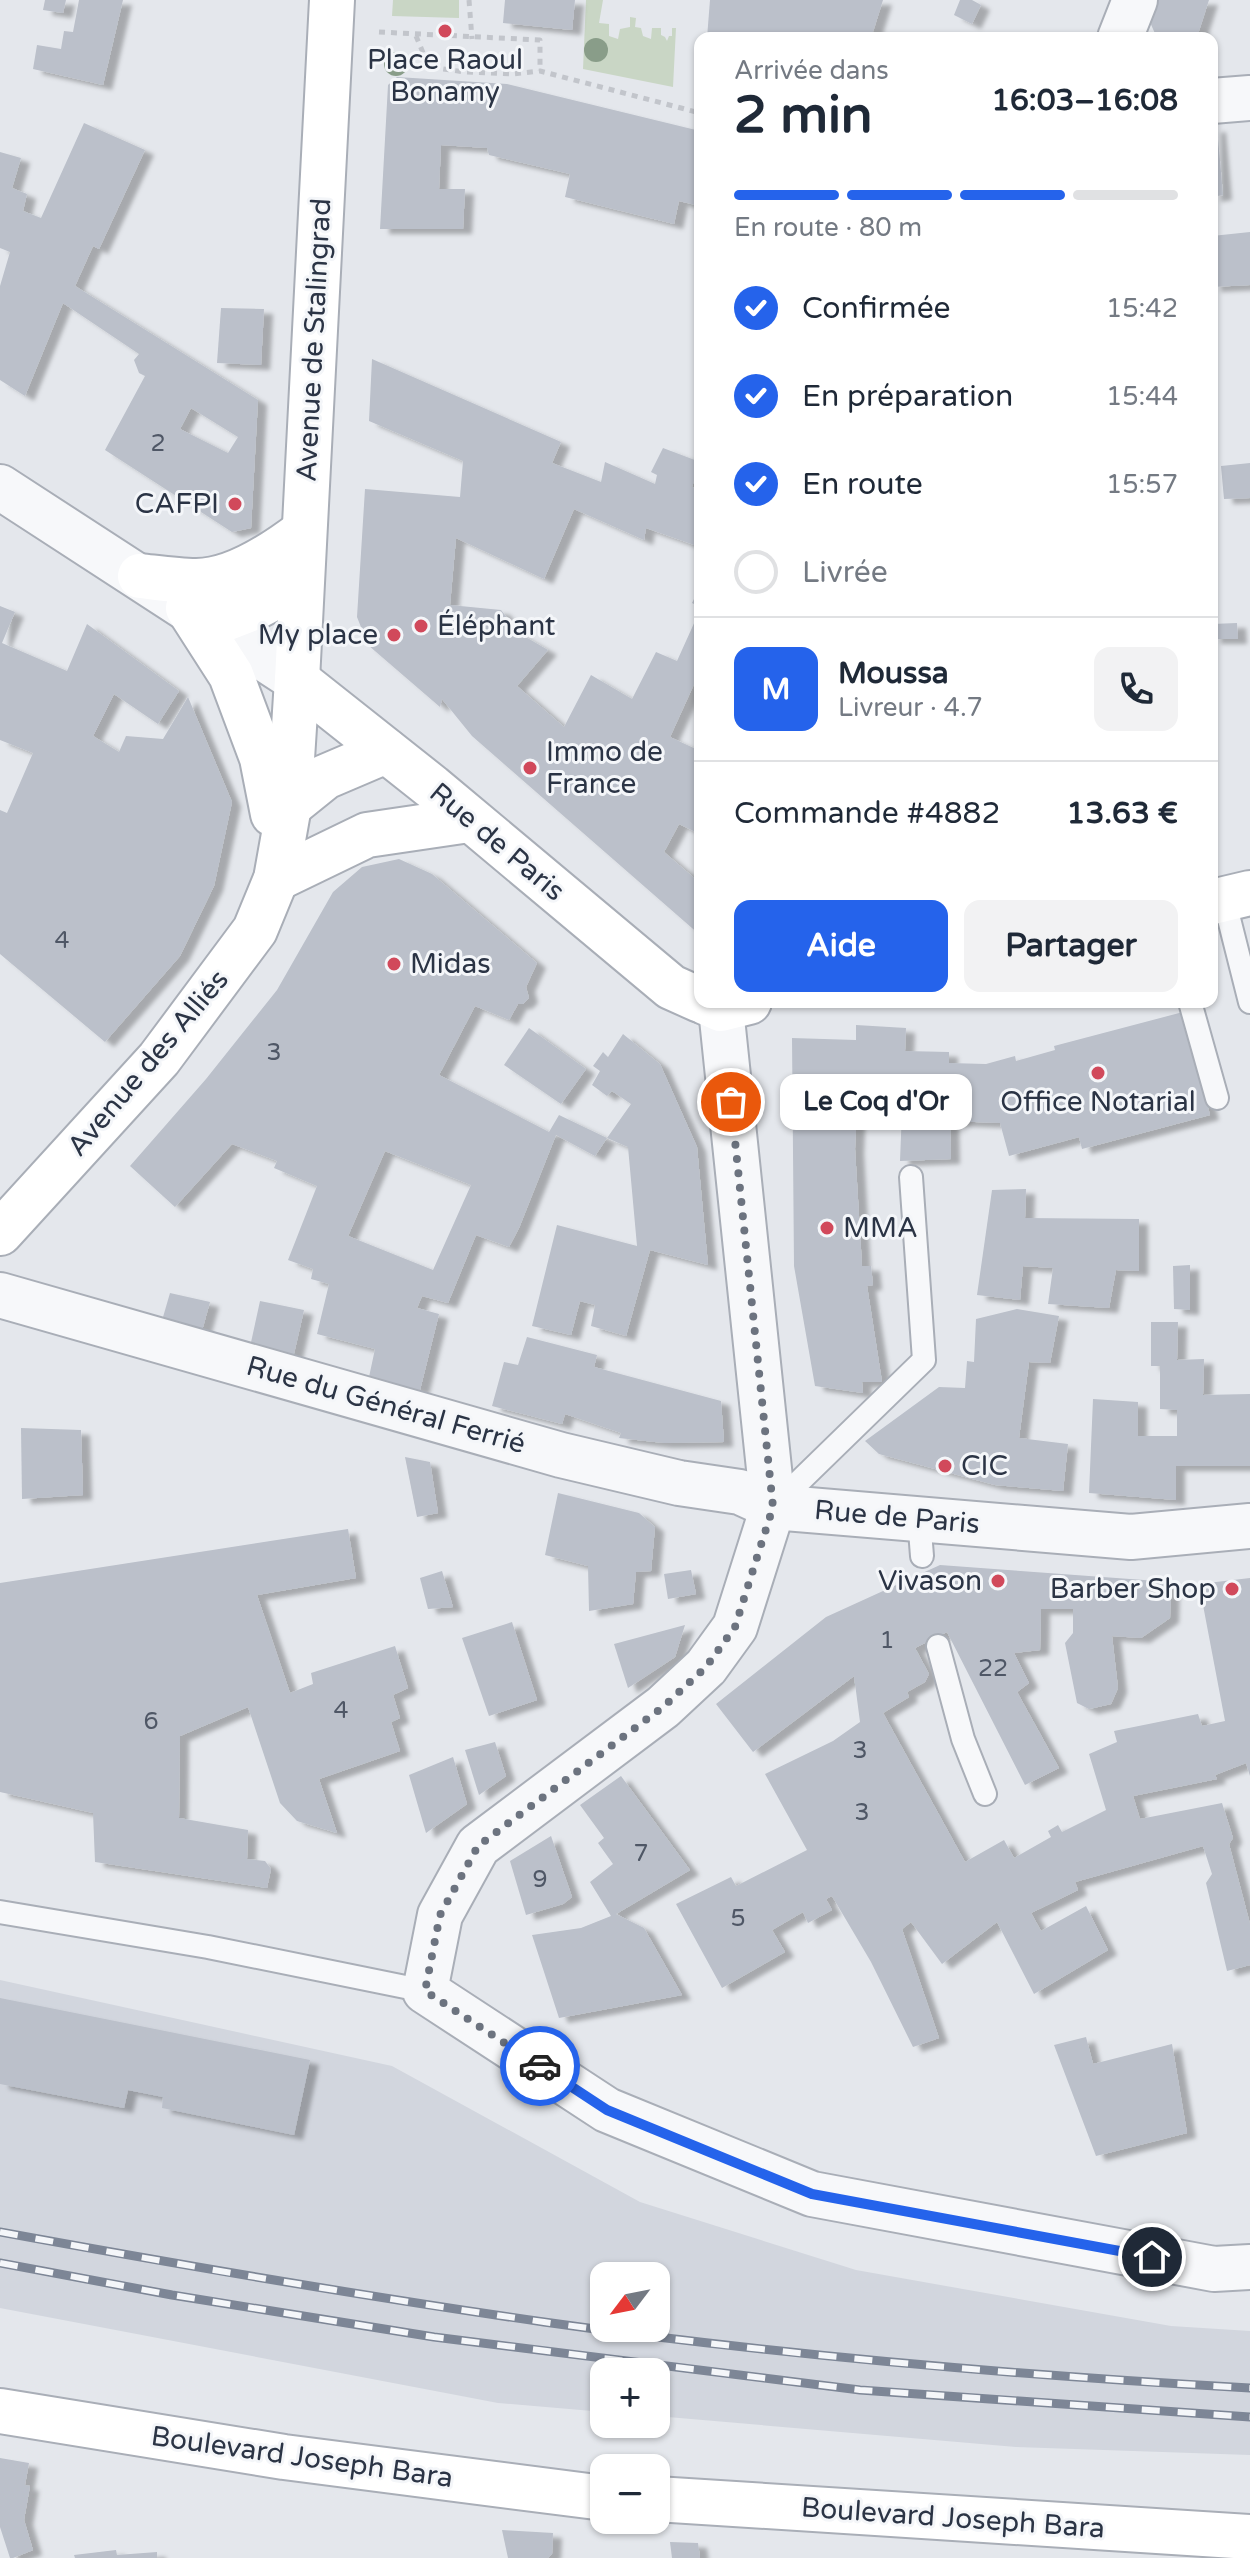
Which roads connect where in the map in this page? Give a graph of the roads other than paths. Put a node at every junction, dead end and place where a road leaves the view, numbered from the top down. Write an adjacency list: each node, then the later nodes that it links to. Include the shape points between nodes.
1 (332, 0): 7 (main road, Avenue de Stalingrad)
2 (1135, 0): 3 (street)
3 (1122, 32)
4 (1250, 98): 5 (street)
5 (1218, 101)
6 (0, 487): 8 (street)
7 (303, 532): 8 (main road, via 245,569 199,581); 9 (main road, Avenue de Stalingrad)
8 (140, 576): 10 (street)
9 (301, 583): 10 (main road, via 256,607); 11 (main road, Avenue de Stalingrad)
10 (200, 616): 11 (street); 15 (main road, via 231,675 262,758)
11 (297, 680): 12 (main road, Rue de Paris); 13 (main road, Avenue des Alliés)
12 (386, 751): 13 (main road, via 325,777); 14 (main road, Rue de Paris)
13 (289, 806): 15 (main road, Avenue des Alliés)
14 (469, 820): 15 (main road, via 367,835); 17 (main road, Rue de Paris, via 671,987)
15 (278, 867): 23 (main road, Avenue des Alliés, via 255,930 159,1059)
16 (1229, 898): 18 (lane)
17 (694, 995)
18 (1250, 1002)
19 (720, 1008): 25 (street, Rue de Paris)
20 (1192, 1008): 21 (lane)
21 (1217, 1098)
22 (911, 1177): 25 (lane, via 924,1360)
23 (0, 1233)
24 (0, 1295): 25 (street, Rue du Général Ferrié, via 561,1455 740,1492)
25 (773, 1507): 26 (street, Rue de Paris, via 921,1537 1131,1537); 30 (street, via 735,1627 706,1667 663,1707 478,1846 440,1915)
26 (1250, 1526)
27 (938, 1646): 28 (lane, via 963,1739)
28 (985, 1794)
29 (0, 1912): 30 (lane)
30 (425, 1991): 31 (street, via 607,2110 812,2194 1214,2269)
31 (1250, 2267)
32 (0, 2411): 33 (main road, Boulevard Joseph Bara, via 284,2457)
33 (590, 2496)
34 (670, 2500): 35 (main road, Boulevard Joseph Bara)
35 (1250, 2537)

